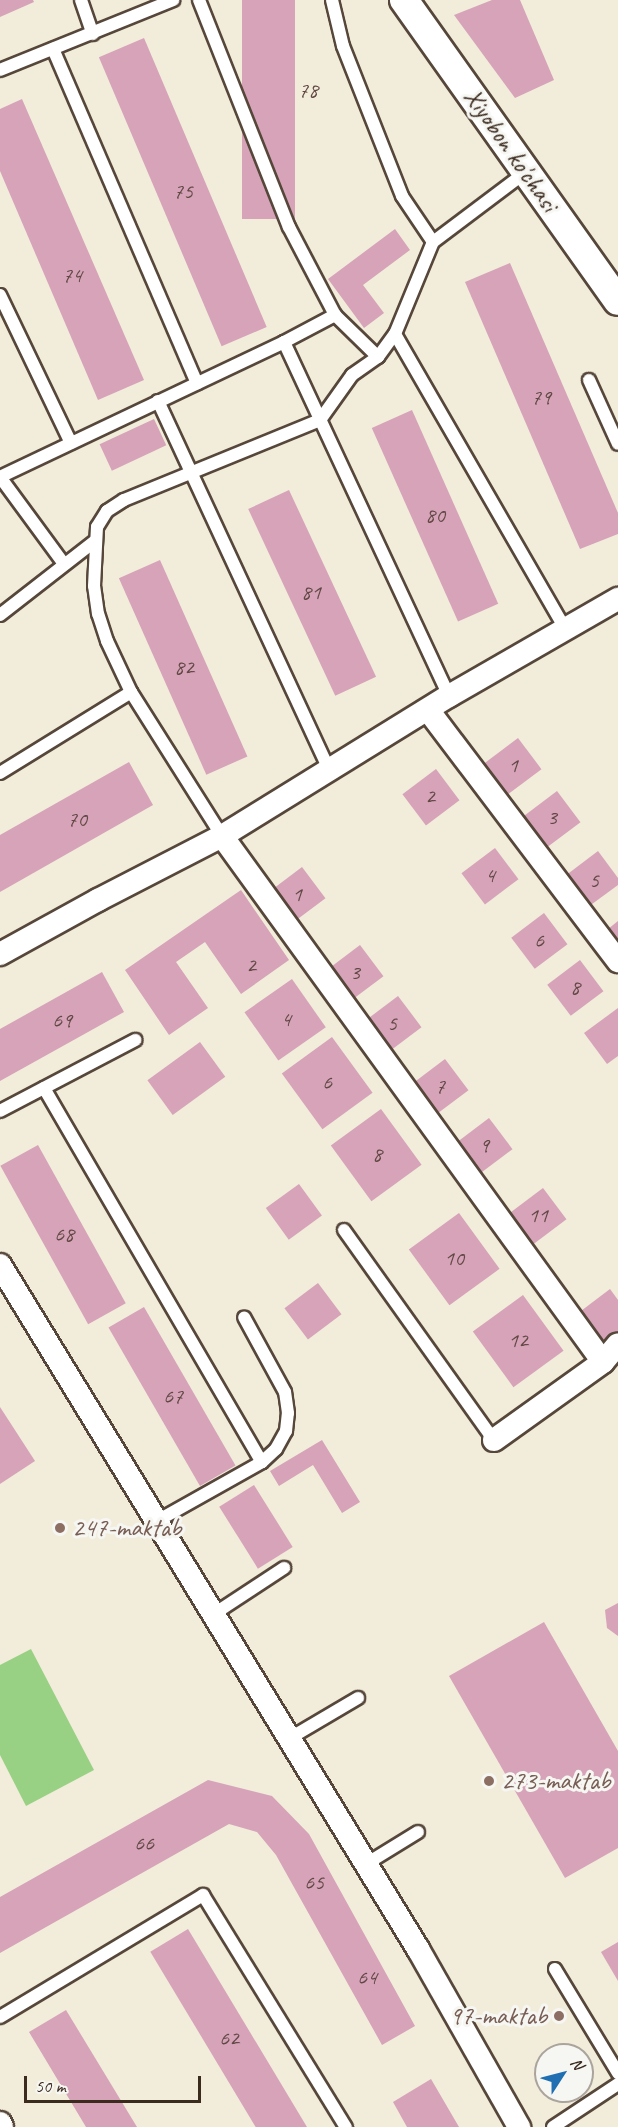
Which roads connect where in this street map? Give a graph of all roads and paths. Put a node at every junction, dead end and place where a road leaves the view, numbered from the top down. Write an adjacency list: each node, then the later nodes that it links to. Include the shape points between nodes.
1 (81, 0): 6 (lane)
2 (173, 0): 6 (lane)
3 (199, 0): 13 (lane, via 289,226)
4 (332, 0): 10 (lane, via 343,46 402,196)
5 (404, 0): 9 (street, Xiyobon ko'chasi)
6 (93, 34): 7 (lane)
7 (53, 49): 8 (lane); 18 (lane)
8 (0, 70)
9 (526, 172): 10 (lane); 12 (street, Xiyobon ko'chasi)
10 (433, 242): 14 (lane)
11 (0, 295): 21 (lane)
12 (618, 301)
13 (334, 315): 15 (lane); 16 (lane)
14 (395, 334): 16 (lane); 28 (lane)
15 (284, 342): 18 (lane); 20 (lane)
16 (378, 357): 20 (lane, via 352,375)
17 (589, 380): 22 (lane)
18 (197, 383): 19 (lane)
19 (158, 401): 21 (lane); 23 (lane)
20 (320, 420): 23 (lane); 30 (lane)
21 (71, 443): 25 (lane, via 0,477)
22 (618, 444)
23 (190, 472): 24 (lane, via 112,507 100,521); 32 (lane)
24 (95, 541): 25 (lane); 29 (lane, via 98,614)
25 (64, 564): 27 (lane)
26 (618, 599): 28 (street)
27 (0, 615)
28 (565, 629): 30 (street)
29 (131, 692): 33 (lane); 34 (lane)
30 (449, 696): 31 (street)
31 (428, 710): 32 (street); 36 (street)
32 (330, 772): 34 (street)
33 (0, 773)
34 (222, 836): 35 (street); 44 (street)
35 (0, 954)
36 (618, 961)
37 (135, 1040): 38 (lane)
38 (44, 1088): 39 (lane); 46 (lane)
39 (0, 1111)
40 (344, 1230): 45 (lane)
41 (0, 1264): 47 (street)
42 (244, 1317): 46 (lane, via 285,1392 288,1413 286,1431 276,1449)
43 (618, 1344): 44 (street)
44 (603, 1362): 45 (street)
45 (494, 1440)
46 (262, 1462): 47 (lane)
47 (157, 1521): 49 (street)
48 (284, 1568): 49 (lane)
49 (214, 1614): 51 (street)
50 (358, 1698): 51 (lane)
51 (290, 1738): 53 (street)
52 (418, 1832): 53 (lane)
53 (366, 1864): 61 (street)
54 (555, 1969): 56 (lane)
55 (0, 2017): 60 (lane, via 203,1895)
56 (618, 2073)
57 (618, 2084): 62 (lane)
58 (0, 2123): 59 (street)
59 (2, 2127)
60 (346, 2127)
61 (519, 2127)
62 (553, 2127)

